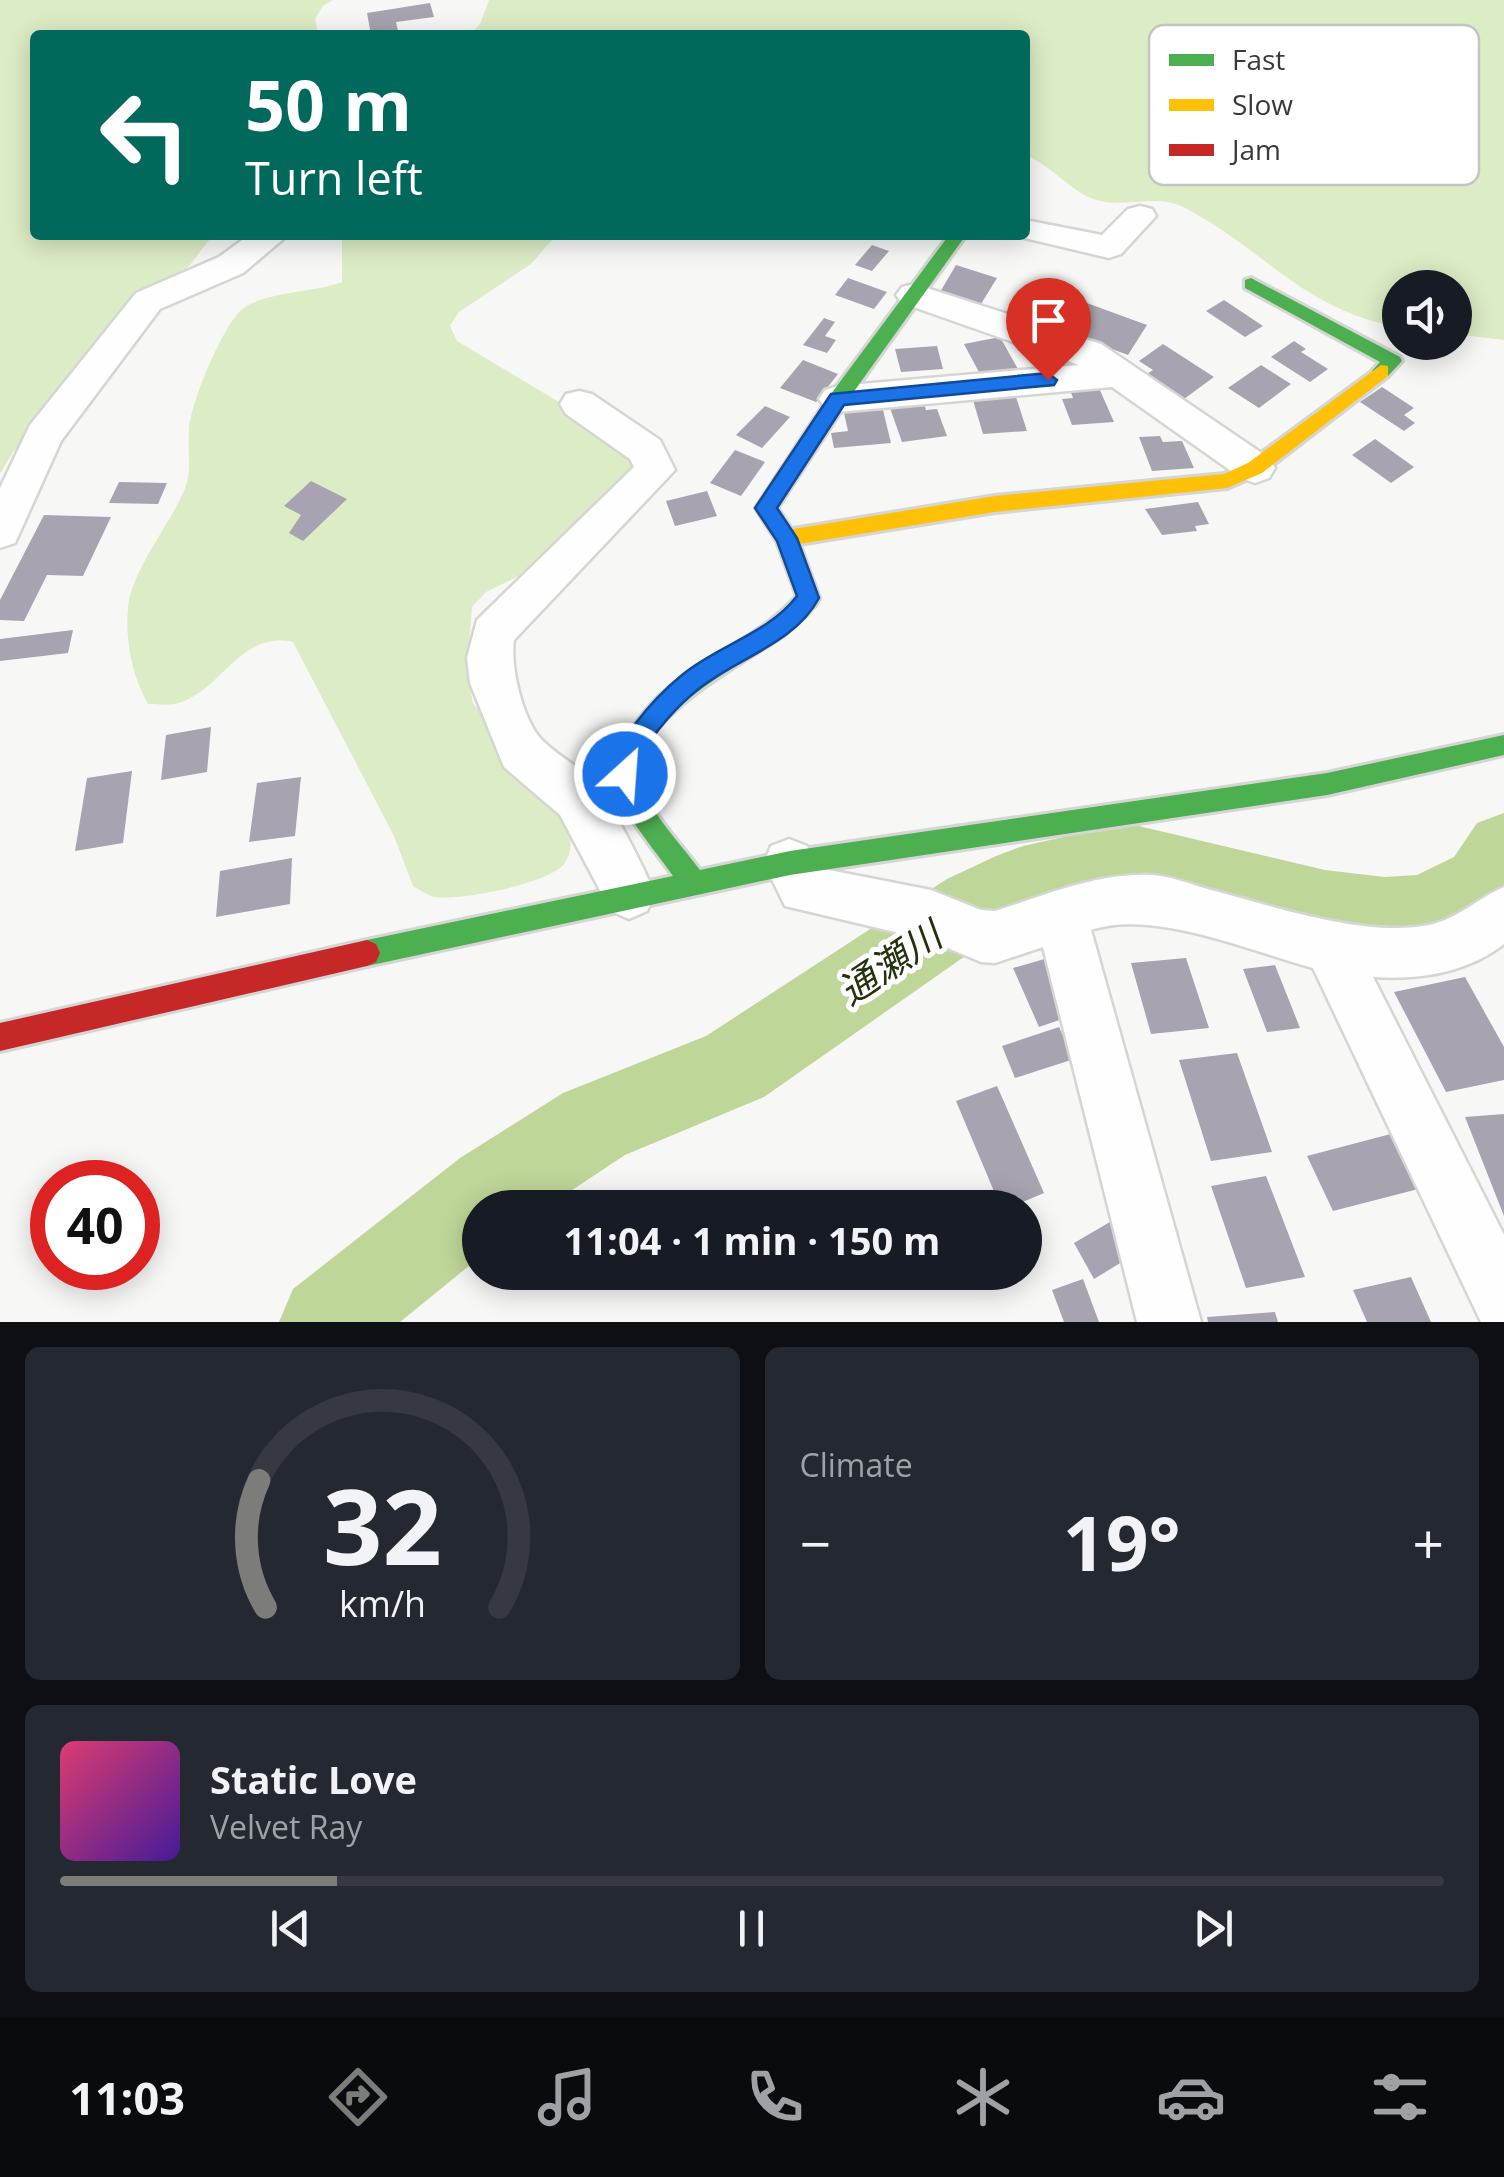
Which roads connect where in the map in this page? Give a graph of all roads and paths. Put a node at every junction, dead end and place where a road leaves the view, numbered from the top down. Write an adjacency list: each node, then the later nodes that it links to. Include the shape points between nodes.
1 (1140, 216): 2 (street, via 1109,247)
2 (1030, 231)
3 (264, 240): 11 (street, via 230,265 148,300 44,435)
4 (954, 240): 6 (street)
5 (1251, 284): 10 (street, via 1393,361)
6 (914, 294): 7 (street, via 1088,353); 8 (street)
7 (1118, 374): 8 (street); 10 (street)
8 (838, 399): 12 (street, via 766,508)
9 (579, 404): 17 (street, via 646,450 655,470 499,625 490,658 521,752 577,798)
10 (1255, 468): 12 (street, via 1226,481 995,504)
11 (0, 532)
12 (786, 538): 16 (street, via 808,598 792,620 692,680 626,758 632,791)
13 (1497, 747): 14 (street, via 1262,794)
14 (918, 841): 15 (street); 19 (street)
15 (789, 863): 16 (street); 19 (street, via 803,889)
16 (694, 882): 17 (street)
17 (628, 894): 22 (street)
18 (1504, 912): 21 (street, via 1474,935 1430,951)
19 (920, 913): 20 (street, via 995,937)
20 (1061, 916): 21 (street, via 1107,900 1156,900); 24 (street)
21 (1330, 947): 23 (street)
22 (0, 1037)
23 (1504, 1301)
24 (1169, 1322)

